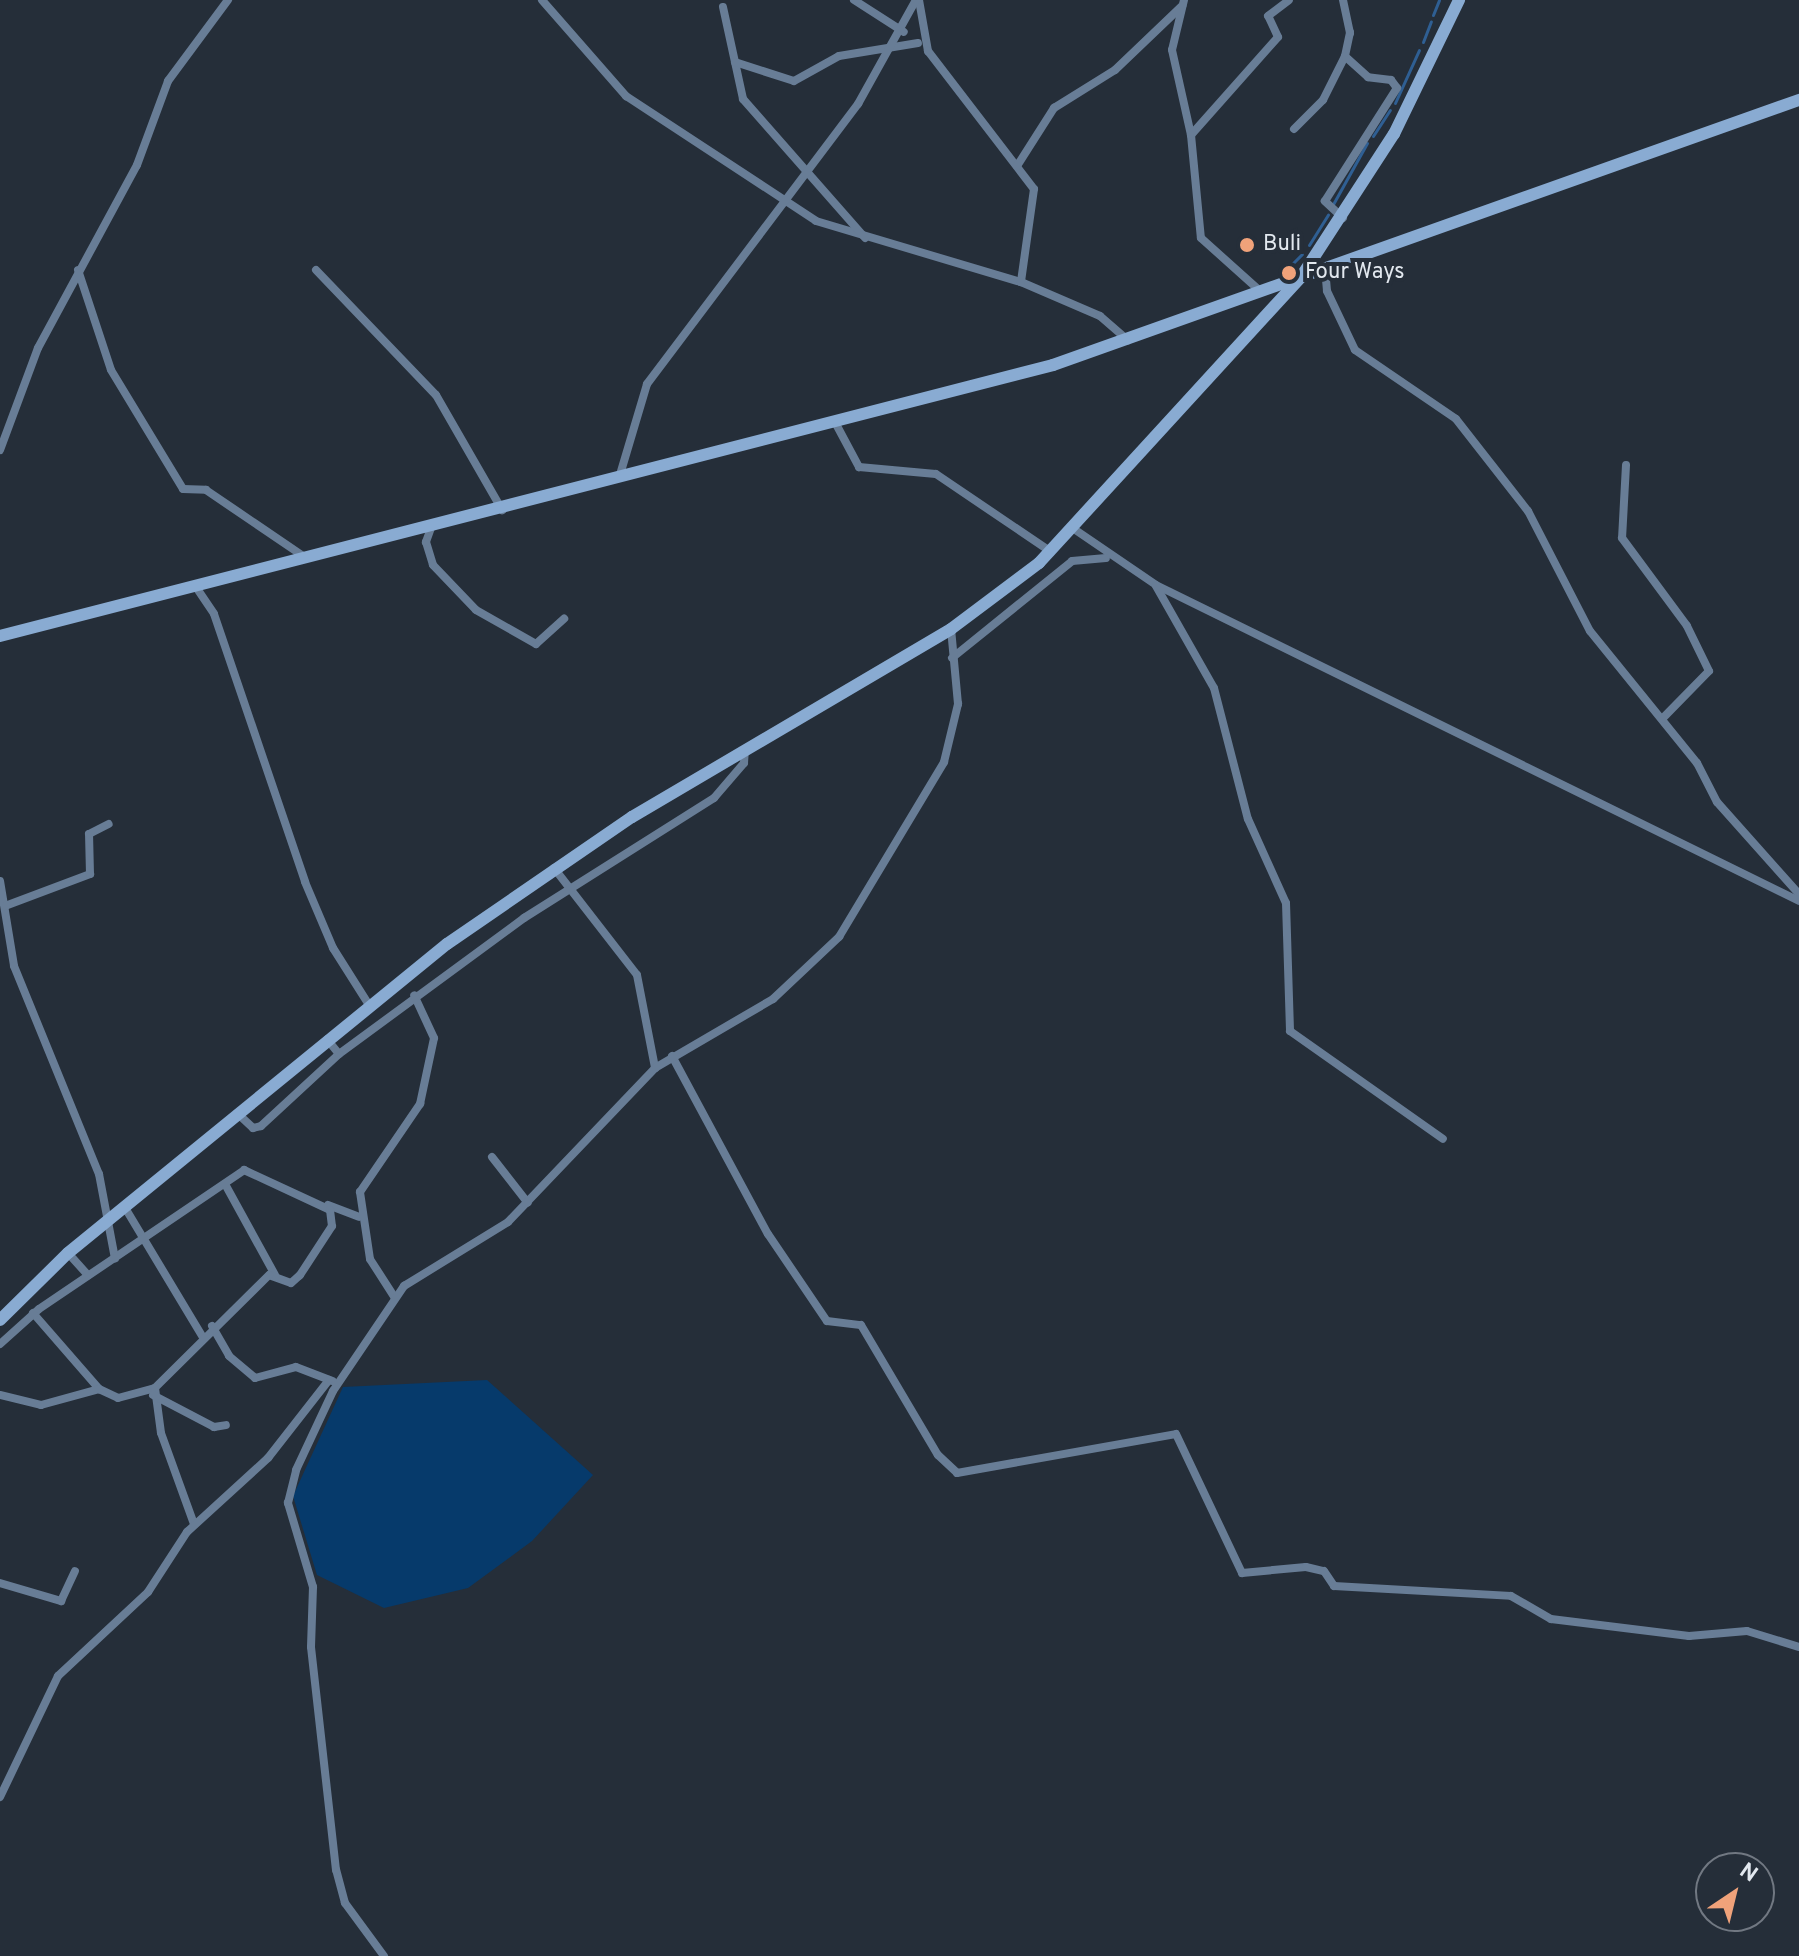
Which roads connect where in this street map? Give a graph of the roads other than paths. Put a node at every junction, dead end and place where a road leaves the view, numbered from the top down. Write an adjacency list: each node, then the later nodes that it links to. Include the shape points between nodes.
1 (228, 0): 25 (street, via 173,70 137,165)
2 (542, 0): 21 (street, via 626,96)
3 (854, 0): 10 (street)
4 (918, 0): 10 (street); 13 (street)
5 (1289, 0): 18 (street, via 1268,16 1278,37)
6 (1343, 0): 14 (street, via 1350,33)
7 (1459, 0): 22 (main road, via 1410,105)
8 (1183, 3): 18 (street, via 1172,50); 19 (street, via 1115,70 1054,108)
9 (723, 7): 15 (street)
10 (902, 31): 11 (street); 12 (street)
11 (918, 43): 12 (street); 13 (street)
12 (895, 44): 15 (street, via 839,56 794,81); 20 (street)
13 (928, 51): 19 (street)
14 (1345, 56): 17 (street, via 1323,100); 22 (street, via 1368,77 1397,88 1325,201)
15 (735, 62): 20 (street, via 752,113)
16 (1799, 100): 24 (main road)
17 (1294, 129)
18 (1191, 135): 29 (street, via 1203,243)
19 (1017, 166): 28 (street, via 1031,180 1037,210)
20 (808, 169): 21 (street); 23 (street)
21 (783, 201): 23 (street); 34 (street, via 647,384)
22 (1343, 218): 27 (main road)
23 (865, 238): 28 (street)
24 (1325, 268): 27 (main road); 47 (street, via 1327,291 1355,350 1456,419 1528,511 1590,631)
25 (78, 270): 32 (street, via 38,348); 40 (street, via 111,370 183,489 206,490)
26 (316, 270): 35 (street, via 436,395)
27 (1301, 277): 29 (main road); 37 (main road)
28 (1021, 282): 30 (street, via 1100,316)
29 (1260, 291): 30 (main road)
30 (1128, 340): 31 (main road)
31 (836, 424): 34 (main road); 38 (street, via 859,467 936,474)
32 (0, 450)
33 (1626, 465): 47 (street, via 1622,538 1687,626 1709,671)
34 (619, 479): 35 (main road)
35 (503, 510): 36 (main road)
36 (431, 528): 40 (main road); 43 (street, via 426,542 433,565 476,610 536,644)
37 (1074, 529): 38 (main road); 39 (street)
38 (1051, 552): 44 (main road)
39 (1107, 558): 41 (street); 46 (street, via 1072,561)
40 (309, 559): 42 (main road)
41 (1156, 585): 54 (street); 65 (street, via 1214,688 1248,819 1286,903 1290,1031 1348,1079)
42 (196, 587): 45 (main road); 59 (street, via 217,622 305,882 333,948)
43 (564, 619)
44 (951, 629): 46 (street); 48 (main road)
45 (0, 636)
46 (951, 659): 62 (street, via 958,704 944,762 858,913 773,999)
47 (1662, 719): 53 (street, via 1717,802)
48 (745, 749): 50 (main road); 52 (street, via 744,763 714,798)
49 (109, 824): 55 (street, via 89,834 90,874)
50 (554, 868): 52 (street); 59 (main road)
51 (0, 881): 55 (street)
52 (575, 888): 58 (street); 63 (street, via 637,975)
53 (1799, 894)
54 (1799, 901)
55 (5, 906): 57 (street)
56 (0, 947): 57 (street)
57 (11, 949): 72 (street, via 43,1050 99,1174)
58 (414, 995): 61 (street); 71 (street, via 434,1038 420,1104 361,1184)
59 (369, 1005): 60 (main road)
60 (327, 1039): 61 (street); 64 (main road)
61 (339, 1054): 64 (street, via 261,1126 253,1128)
62 (672, 1056): 63 (street); 92 (street, via 768,1234 827,1321 861,1325 931,1445 957,1473 1176,1434 1242,1573 1306,1567 1324,1571 1334,1586 1511,1596 1551,1619 1689,1636 1747,1631)
63 (655, 1068): 68 (street)
64 (237, 1113): 70 (main road)
65 (1443, 1139)
66 (492, 1157): 68 (street)
67 (225, 1184): 69 (street, via 253,1169); 73 (street); 77 (street)
68 (528, 1203): 78 (street)
69 (323, 1204): 71 (street); 77 (street, via 332,1226 305,1267 291,1283)
70 (124, 1206): 72 (main road); 73 (street)
71 (359, 1217): 78 (street, via 370,1259)
72 (107, 1220): 74 (main road); 75 (street)
73 (148, 1237): 75 (street); 82 (street)
74 (68, 1253): 76 (street); 80 (main road)
75 (115, 1259): 76 (street)
76 (88, 1275): 79 (street)
77 (275, 1275): 81 (street)
78 (395, 1298): 84 (street)
79 (33, 1313): 83 (street); 85 (street)
80 (0, 1320)
81 (212, 1326): 82 (street); 84 (street, via 229,1356 255,1378 296,1367)
82 (202, 1336): 86 (street)
83 (0, 1344)
84 (334, 1382): 89 (street, via 268,1458); 94 (street, via 288,1503 313,1587 311,1647 336,1870 345,1903)
85 (99, 1389): 86 (street, via 118,1398); 87 (street, via 41,1405)
86 (154, 1391): 88 (street, via 214,1427); 89 (street)
87 (0, 1395)
88 (226, 1425)
89 (194, 1524): 93 (street, via 148,1592 46,1692)
90 (75, 1571): 91 (street, via 61,1601)
91 (0, 1583)
92 (1799, 1647)
93 (0, 1797)
94 (384, 1956)

